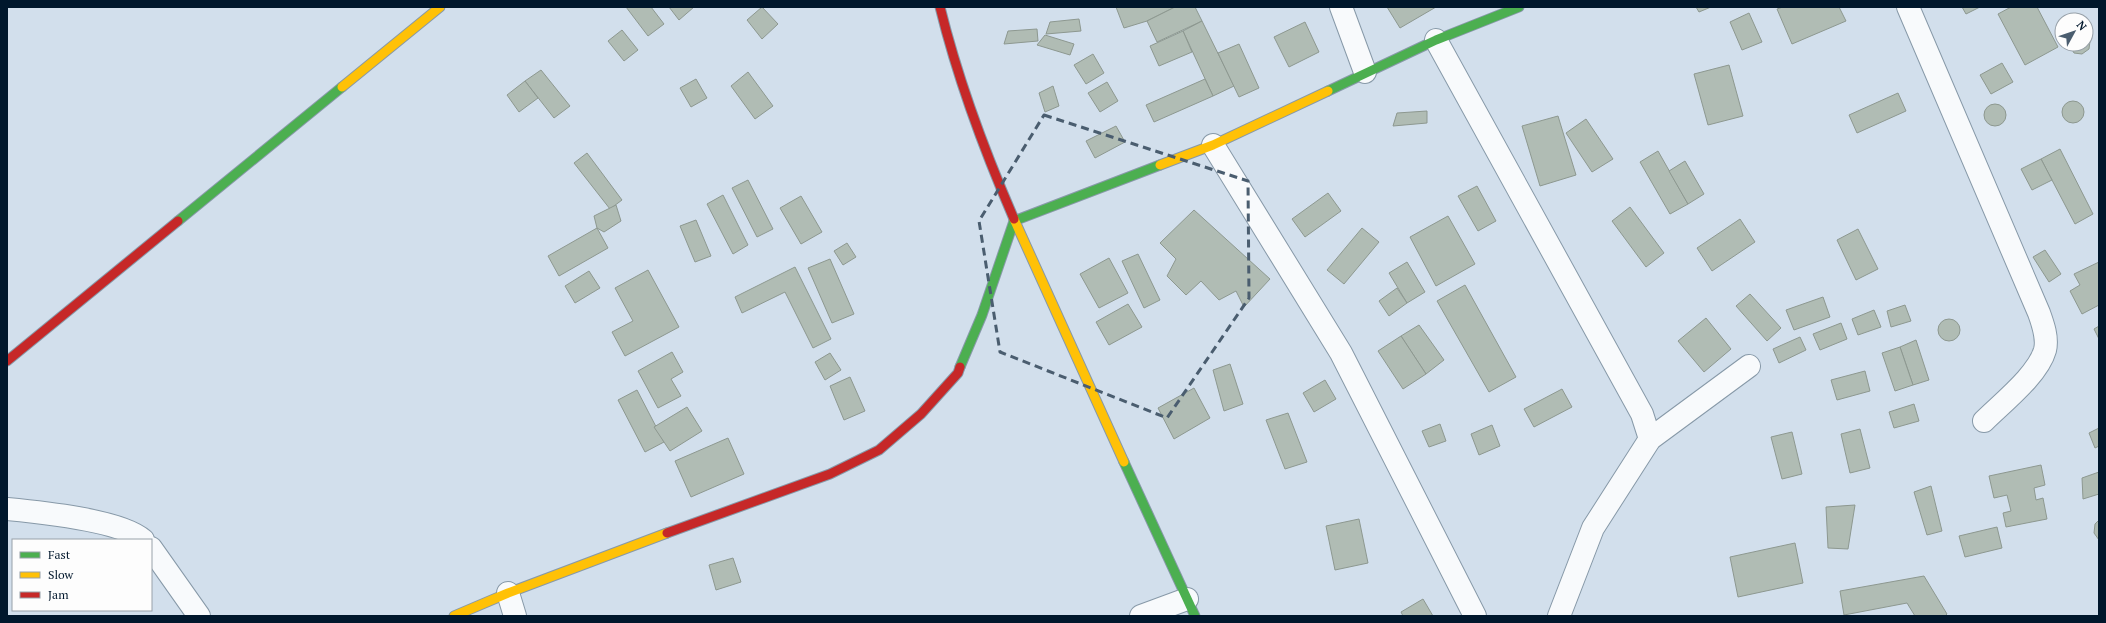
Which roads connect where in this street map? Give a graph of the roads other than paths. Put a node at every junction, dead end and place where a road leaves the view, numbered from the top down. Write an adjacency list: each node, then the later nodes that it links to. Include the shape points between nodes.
1 (440, 7): 10 (street)
2 (940, 7): 9 (street, via 949,46 981,141)
3 (1341, 7): 7 (street)
4 (1519, 7): 6 (street)
5 (1908, 7): 12 (street, via 2039,313 2046,335 2045,350 2030,374)
6 (1436, 40): 7 (street); 13 (street, via 1642,414)
7 (1365, 72): 8 (street)
8 (1213, 145): 9 (street); 23 (street, via 1341,353)
9 (1014, 221): 17 (street, via 982,315 958,373 921,414 879,450 830,474); 18 (street)
10 (7, 361)
11 (1749, 366): 13 (street)
12 (1984, 421)
13 (1650, 439): 24 (street, via 1593,528)
14 (7, 509): 15 (street, via 62,515 122,529)
15 (141, 539)
16 (152, 549): 19 (street)
17 (508, 593): 20 (street); 21 (street)
18 (1191, 607): 22 (street)
19 (199, 616)
20 (454, 616)
21 (515, 616)
22 (1141, 616)
23 (1475, 616)
24 (1559, 616)

